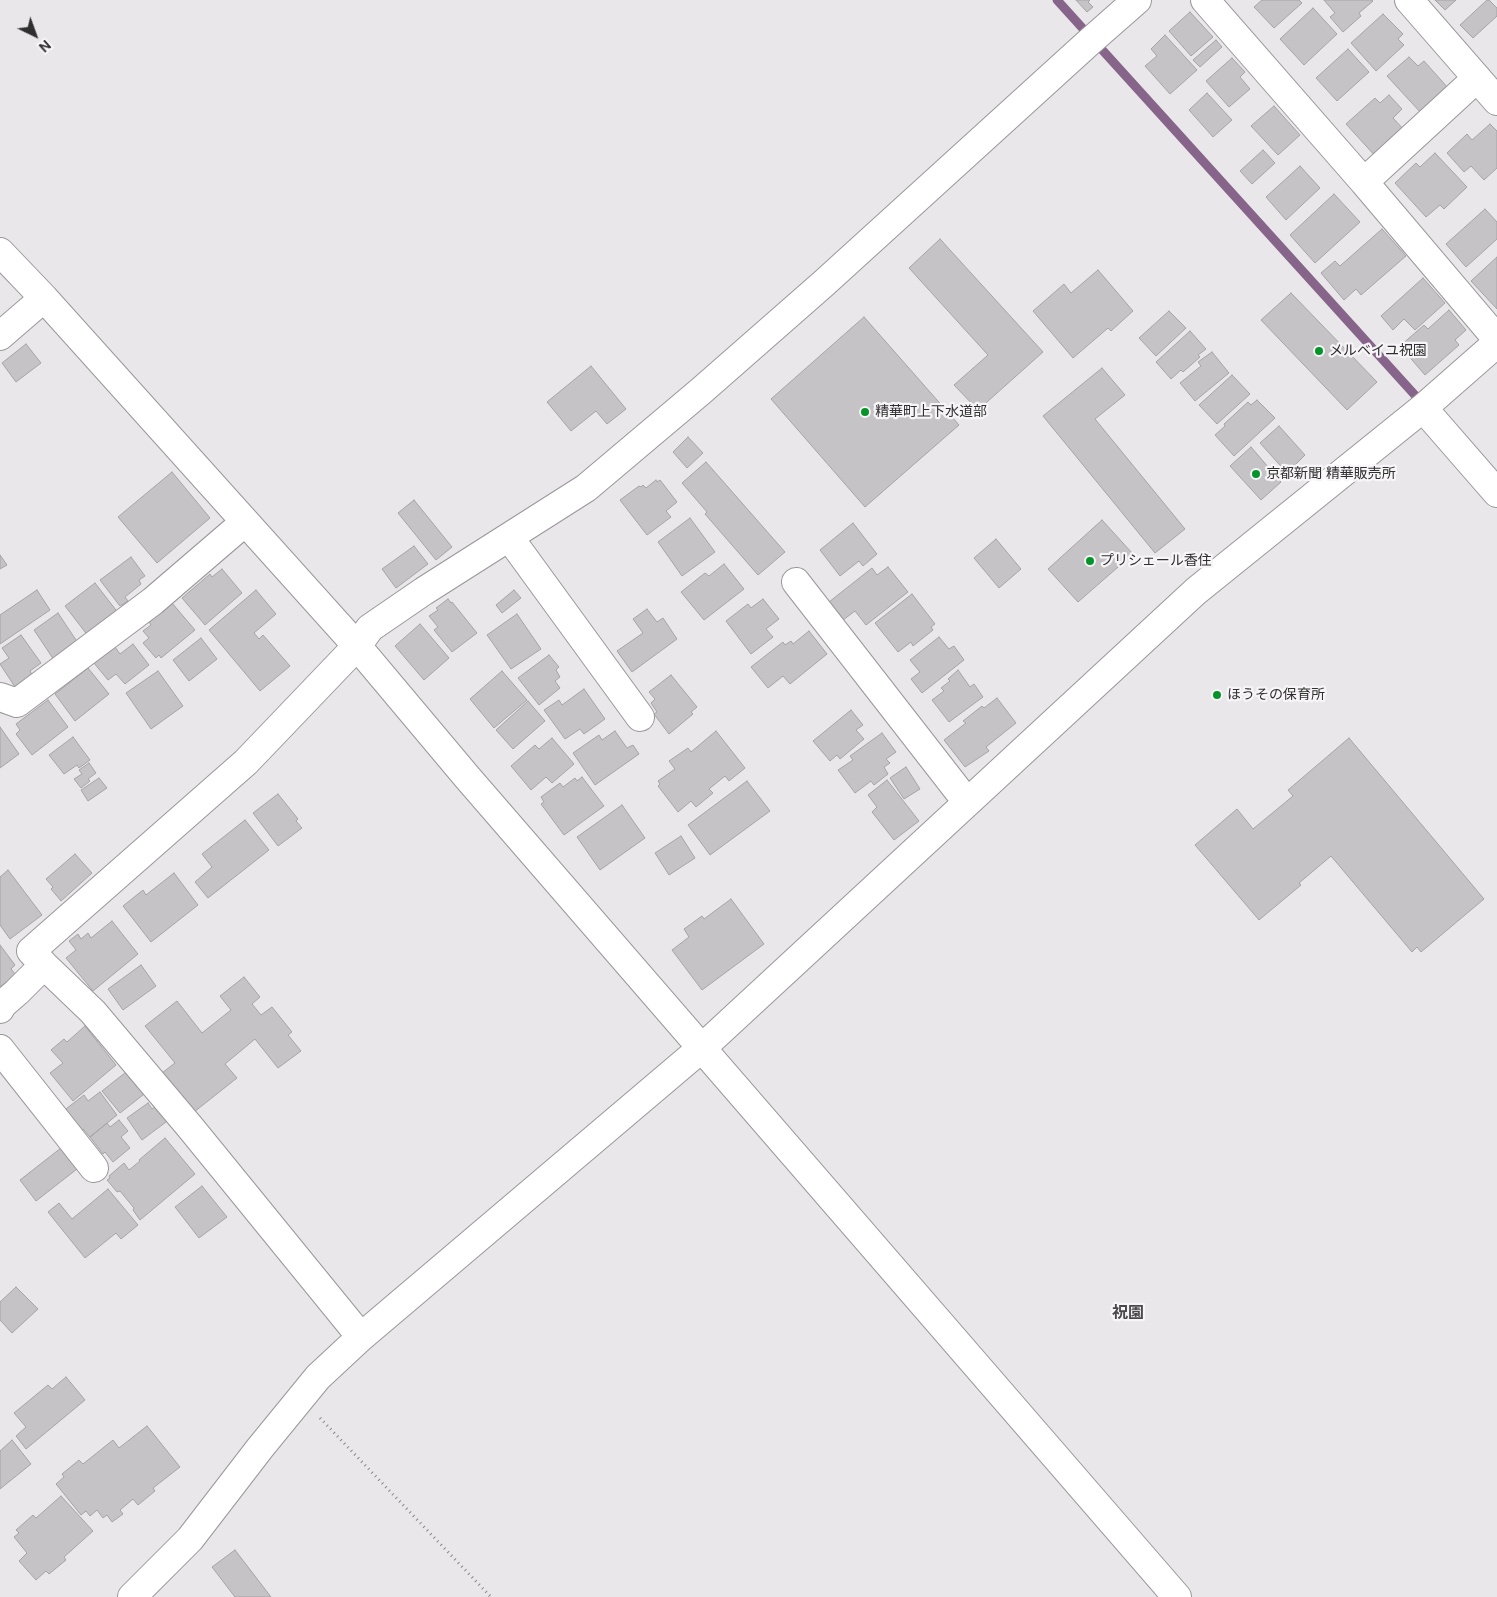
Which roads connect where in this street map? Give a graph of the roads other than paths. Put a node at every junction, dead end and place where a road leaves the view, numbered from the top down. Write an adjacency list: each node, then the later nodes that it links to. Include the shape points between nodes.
1 (1137, 0): 15 (street, via 701,391 586,488)
2 (1205, 0): 6 (street)
3 (1409, 0): 4 (street)
4 (1477, 78): 5 (street); 6 (street)
5 (1497, 102)
6 (1364, 182): 10 (street)
7 (0, 252): 8 (street)
8 (44, 298): 9 (street); 14 (street)
9 (0, 336)
10 (1497, 339)
11 (1497, 343): 12 (street)
12 (1423, 408): 13 (street); 20 (street, via 1196,592)
13 (1497, 493)
14 (245, 522): 17 (street); 18 (street, via 153,601 17,703)
15 (509, 537): 17 (street, via 370,628); 19 (street)
16 (796, 582): 20 (street)
17 (357, 646): 21 (street, via 246,762 31,951); 23 (street)
18 (0, 698)
19 (640, 717)
20 (967, 802): 23 (street)
21 (44, 965): 22 (street); 26 (street, via 99,1019)
22 (0, 1009)
23 (703, 1047): 26 (street); 28 (street)
24 (0, 1049): 25 (street)
25 (94, 1168)
26 (361, 1337): 27 (street, via 318,1377 190,1539)
27 (132, 1597)
28 (1177, 1597)

